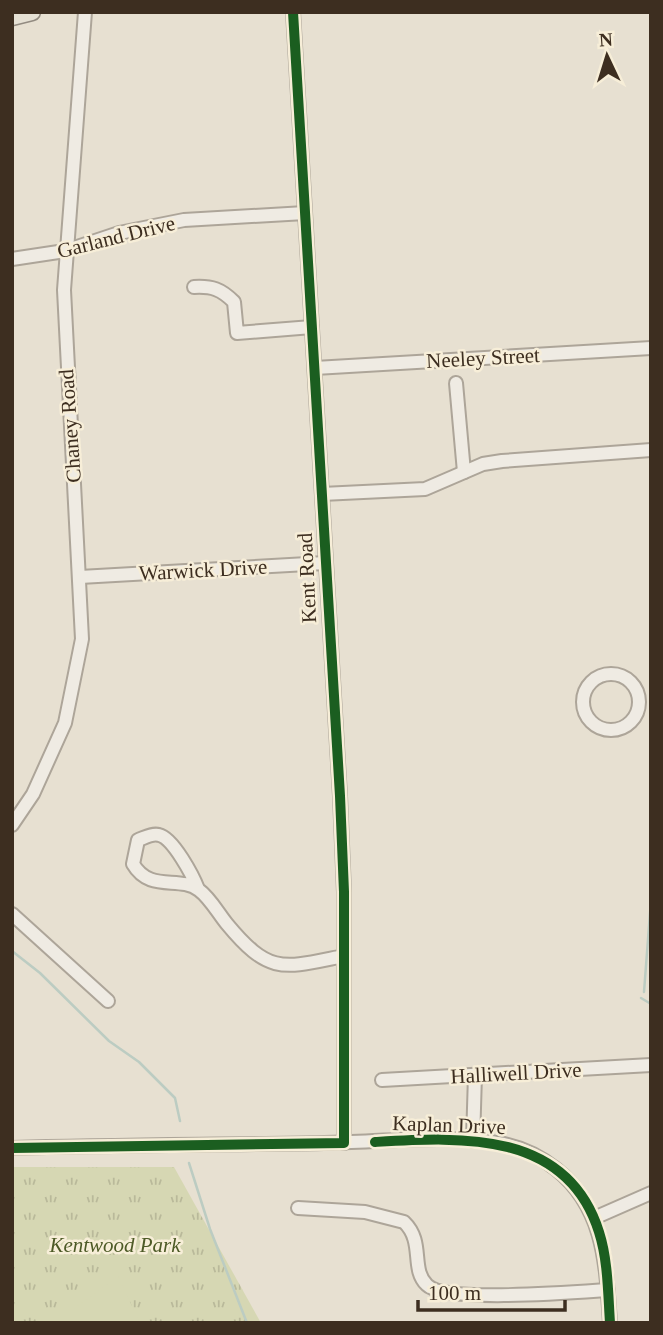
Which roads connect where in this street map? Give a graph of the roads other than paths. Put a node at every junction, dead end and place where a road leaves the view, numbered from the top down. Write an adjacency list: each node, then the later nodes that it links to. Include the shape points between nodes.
1 (33, 12): 4 (main road)
2 (85, 12): 6 (street, Chaney Road)
3 (293, 12): 5 (street, Kent Road)
4 (12, 17)
5 (305, 213): 6 (street, Garland Drive, via 184,220 119,233); 9 (street, Kent Road)
6 (65, 251): 7 (street, Garland Drive); 17 (street, Chaney Road, via 66,360)
7 (12, 259)
8 (194, 287): 9 (street, via 211,286 234,302 237,333)
9 (312, 327): 11 (street, Kent Road)
10 (651, 348): 11 (street, Neeley Street)
11 (314, 368): 15 (street, Kent Road)
12 (456, 383): 14 (street)
13 (651, 450): 14 (street, via 502,461)
14 (464, 472): 15 (street, via 425,489)
15 (322, 494): 16 (street, Kent Road)
16 (325, 563): 17 (street, Warwick Drive); 22 (street, Kent Road, via 340,796)
17 (80, 577): 19 (street, Chaney Road, via 82,639 65,723 33,794)
18 (645, 699): 18 (street, via 631,682 610,673 591,681 582,700 589,719 605,730 615,730 634,718)
19 (12, 825)
20 (198, 889): 20 (street, via 139,874 132,864 138,841 163,836); 22 (street, via 257,957 279,966 304,966)
21 (12, 914): 23 (street)
22 (344, 956): 28 (street, Kent Road)
23 (108, 1001)
24 (651, 1065): 25 (street, Halliwell Drive)
25 (475, 1075): 26 (street, Halliwell Drive); 27 (street)
26 (382, 1080)
27 (473, 1141): 28 (street, Kaplan Drive); 32 (street, Kaplan Drive, via 513,1147 542,1159 570,1181)
28 (344, 1143): 29 (street, Kaplan Drive)
29 (12, 1148)
30 (651, 1193): 32 (street)
31 (298, 1208): 33 (street, via 365,1212 404,1222 417,1243 421,1278 442,1293)
32 (594, 1218): 33 (street, Kaplan Drive, via 603,1244)
33 (608, 1290): 34 (street, Kaplan Drive)
34 (610, 1323)

